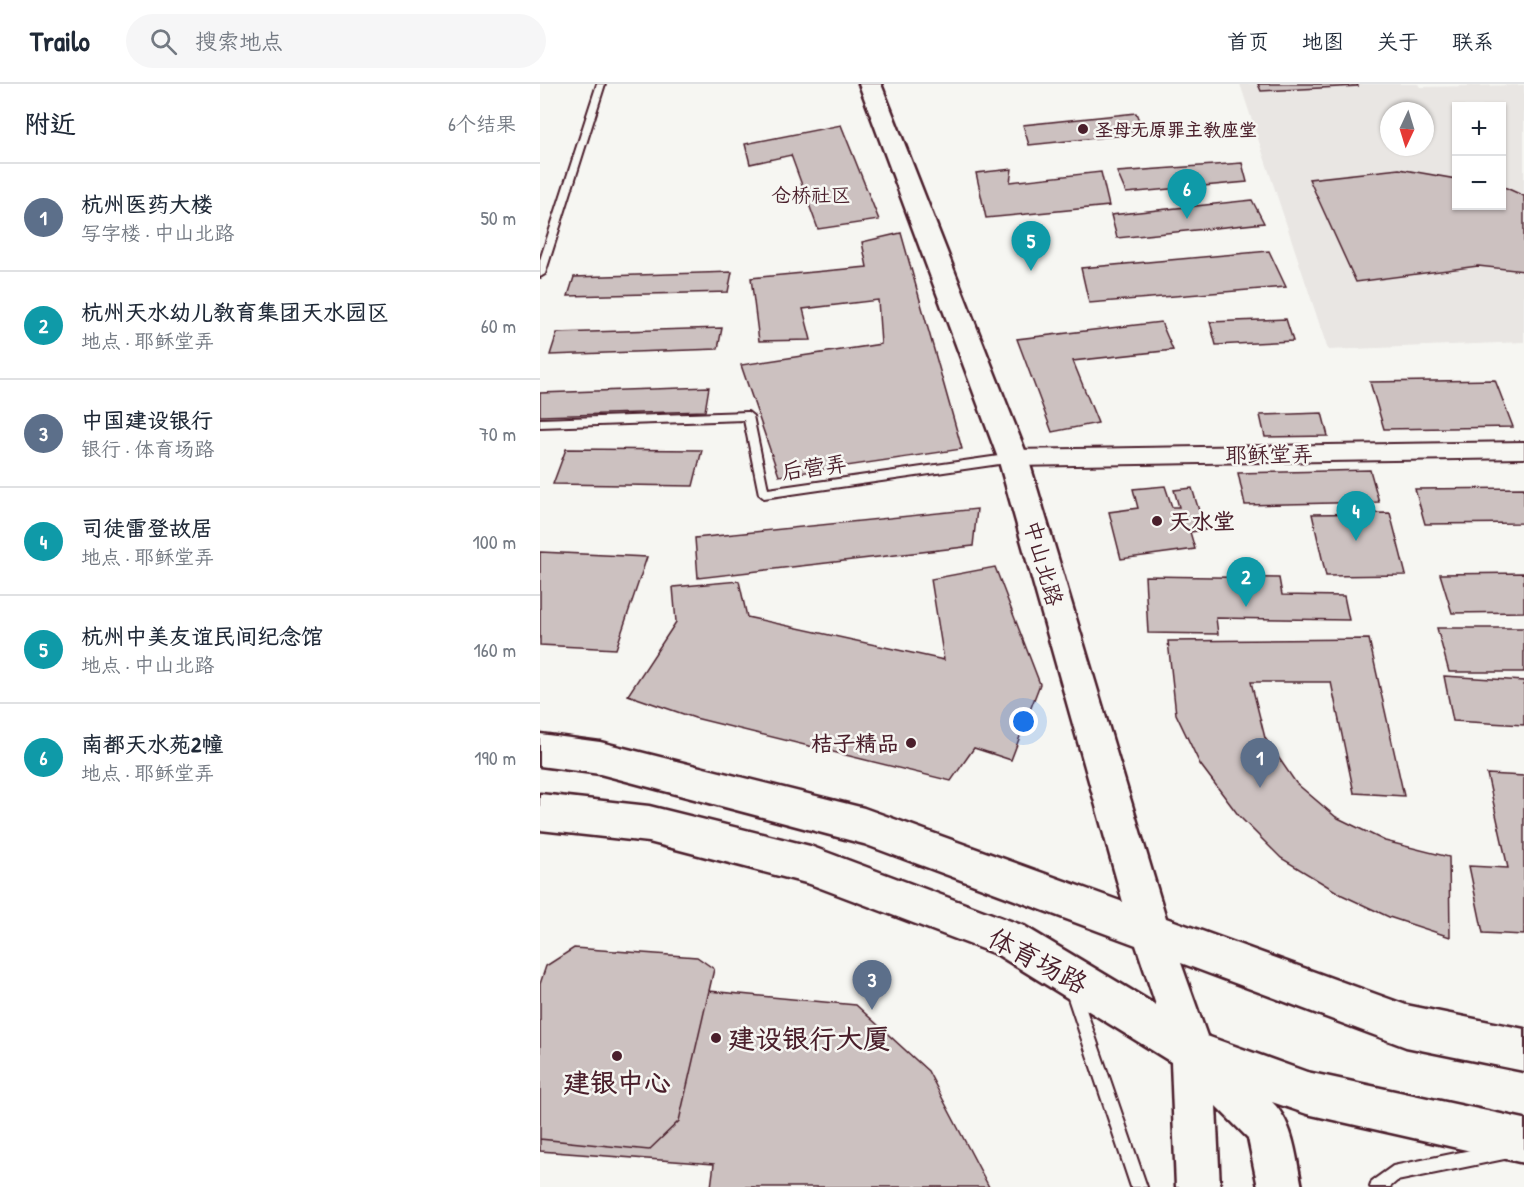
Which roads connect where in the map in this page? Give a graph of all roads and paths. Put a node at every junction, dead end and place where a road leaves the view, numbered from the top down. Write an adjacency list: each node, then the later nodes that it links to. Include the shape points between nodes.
1 (601, 84): 3 (lane)
2 (870, 84): 6 (main road, 中山北路)
3 (540, 274)
4 (540, 423): 6 (lane, 后营弄, via 748,416 764,494)
5 (1524, 450): 6 (street, 耶稣堂弄)
6 (1013, 458): 9 (main road, 中山北路)
7 (540, 750): 9 (main road, via 600,758 864,826)
8 (540, 812): 10 (main road, 体育场路, via 649,824 810,865 1010,940)
9 (1151, 933): 11 (main road, via 1406,1026); 12 (main road, 中山北路)
10 (1067, 974): 12 (main road, 体育场路); 15 (lane)
11 (1524, 1050)
12 (1192, 1051): 13 (main road, 体育场路, via 1307,1093); 16 (main road, 中山北路); 17 (main road, 中山北路, via 1268,1127)
13 (1524, 1141)
14 (1524, 1147): 18 (lane, via 1393,1174)
15 (1139, 1187)
16 (1198, 1187)
17 (1280, 1187)
18 (1378, 1187)

